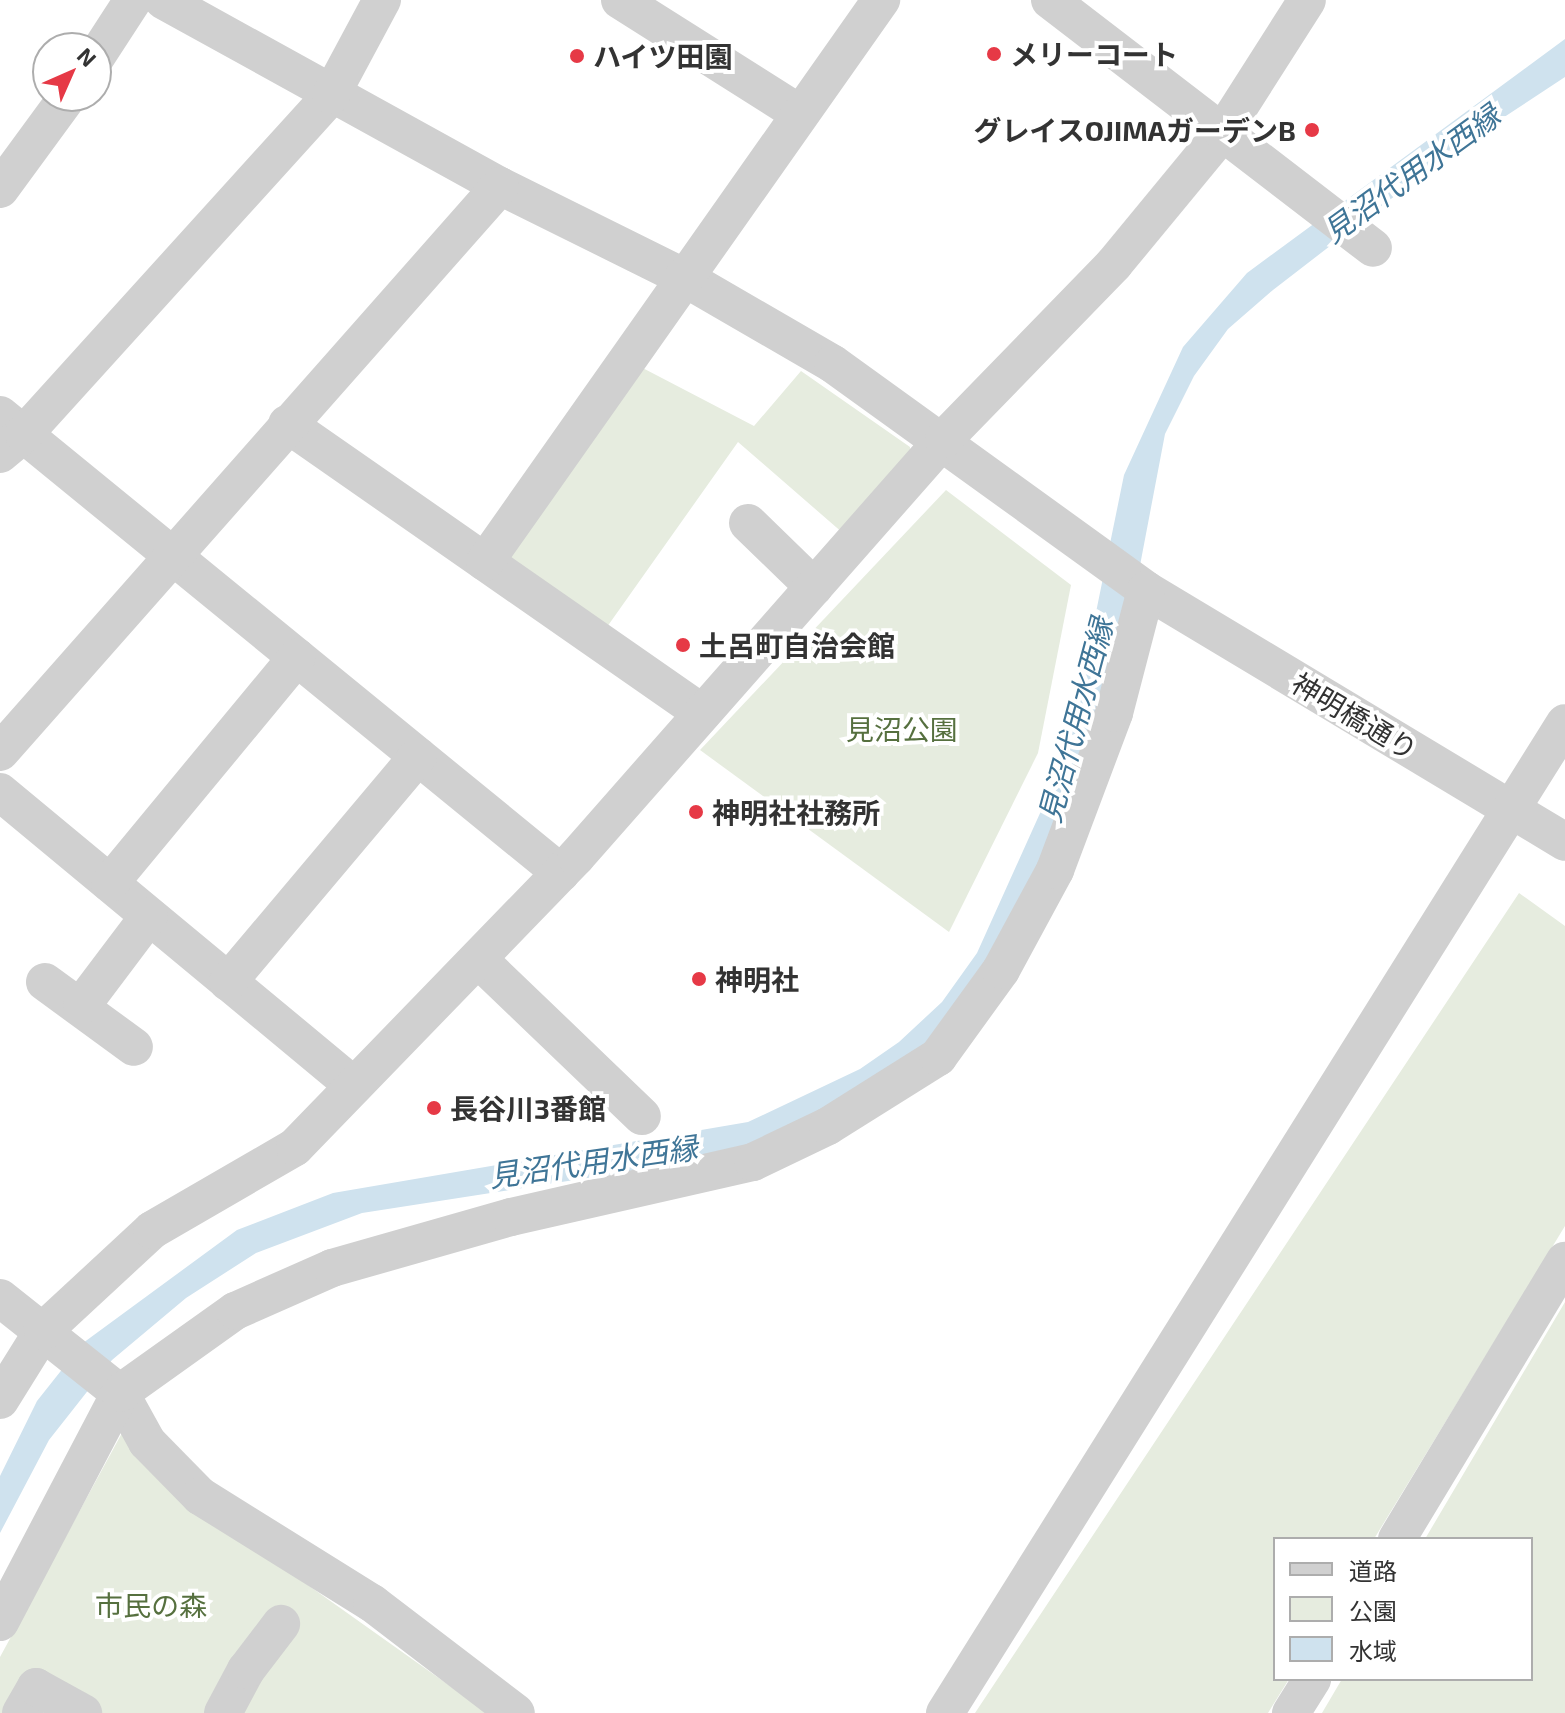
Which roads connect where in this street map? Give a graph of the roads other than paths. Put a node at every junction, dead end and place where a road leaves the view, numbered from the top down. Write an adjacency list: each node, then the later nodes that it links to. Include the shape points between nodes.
1 (133, 0): 8 (street)
2 (163, 0): 9 (street, 神明橋通り)
3 (382, 0): 9 (street)
4 (620, 0): 11 (street)
5 (881, 0): 11 (street)
6 (1050, 0): 12 (street)
7 (1307, 0): 12 (street)
8 (112, 32)
9 (331, 95): 13 (street, 神明橋通り); 18 (street)
10 (56, 112): 14 (street)
11 (800, 114): 16 (street)
12 (1223, 132): 15 (street); 19 (street, via 1114,264)
13 (500, 186): 16 (street, 神明橋通り); 17 (street)
14 (0, 189)
15 (1366, 241)
16 (683, 277): 19 (street, 神明橋通り, via 833,364); 22 (street)
17 (287, 424): 21 (street); 22 (street)
18 (8, 434): 21 (street)
19 (944, 439): 23 (street); 24 (street, 神明橋通り)
20 (748, 523): 23 (street)
21 (172, 555): 25 (street); 28 (street)
22 (485, 562): 26 (street)
23 (814, 587): 26 (street)
24 (1146, 590): 31 (street, 神明橋通り); 46 (street, via 1114,713 1055,870 1001,970 938,1057 828,1126 753,1162 525,1213 332,1268 235,1311)
25 (297, 657): 29 (street); 34 (street)
26 (702, 713): 33 (street)
27 (1565, 723): 31 (street)
28 (0, 752)
29 (418, 756): 33 (street); 38 (street)
30 (0, 792): 34 (street)
31 (1512, 810): 32 (street, 神明橋通り); 56 (street)
32 (1565, 842)
33 (561, 873): 36 (street)
34 (110, 883): 35 (street)
35 (149, 916): 38 (street); 39 (street)
36 (478, 959): 41 (street); 42 (street)
37 (45, 982): 39 (street)
38 (228, 982): 41 (street)
39 (82, 1005): 40 (street)
40 (134, 1047)
41 (354, 1086): 45 (street, via 295,1147 152,1230)
42 (642, 1116)
43 (1565, 1261): 48 (street)
44 (0, 1298): 45 (street)
45 (43, 1331): 46 (street); 47 (street)
46 (120, 1393): 49 (street); 55 (street, via 147,1442 200,1496 372,1603)
47 (0, 1400)
48 (1398, 1537)
49 (0, 1622)
50 (281, 1624): 54 (street, via 246,1670)
51 (1311, 1681): 57 (street)
52 (21, 1713): 53 (street, via 36,1687)
53 (83, 1713)
54 (223, 1713)
55 (516, 1713)
56 (945, 1713)
57 (1291, 1713)

